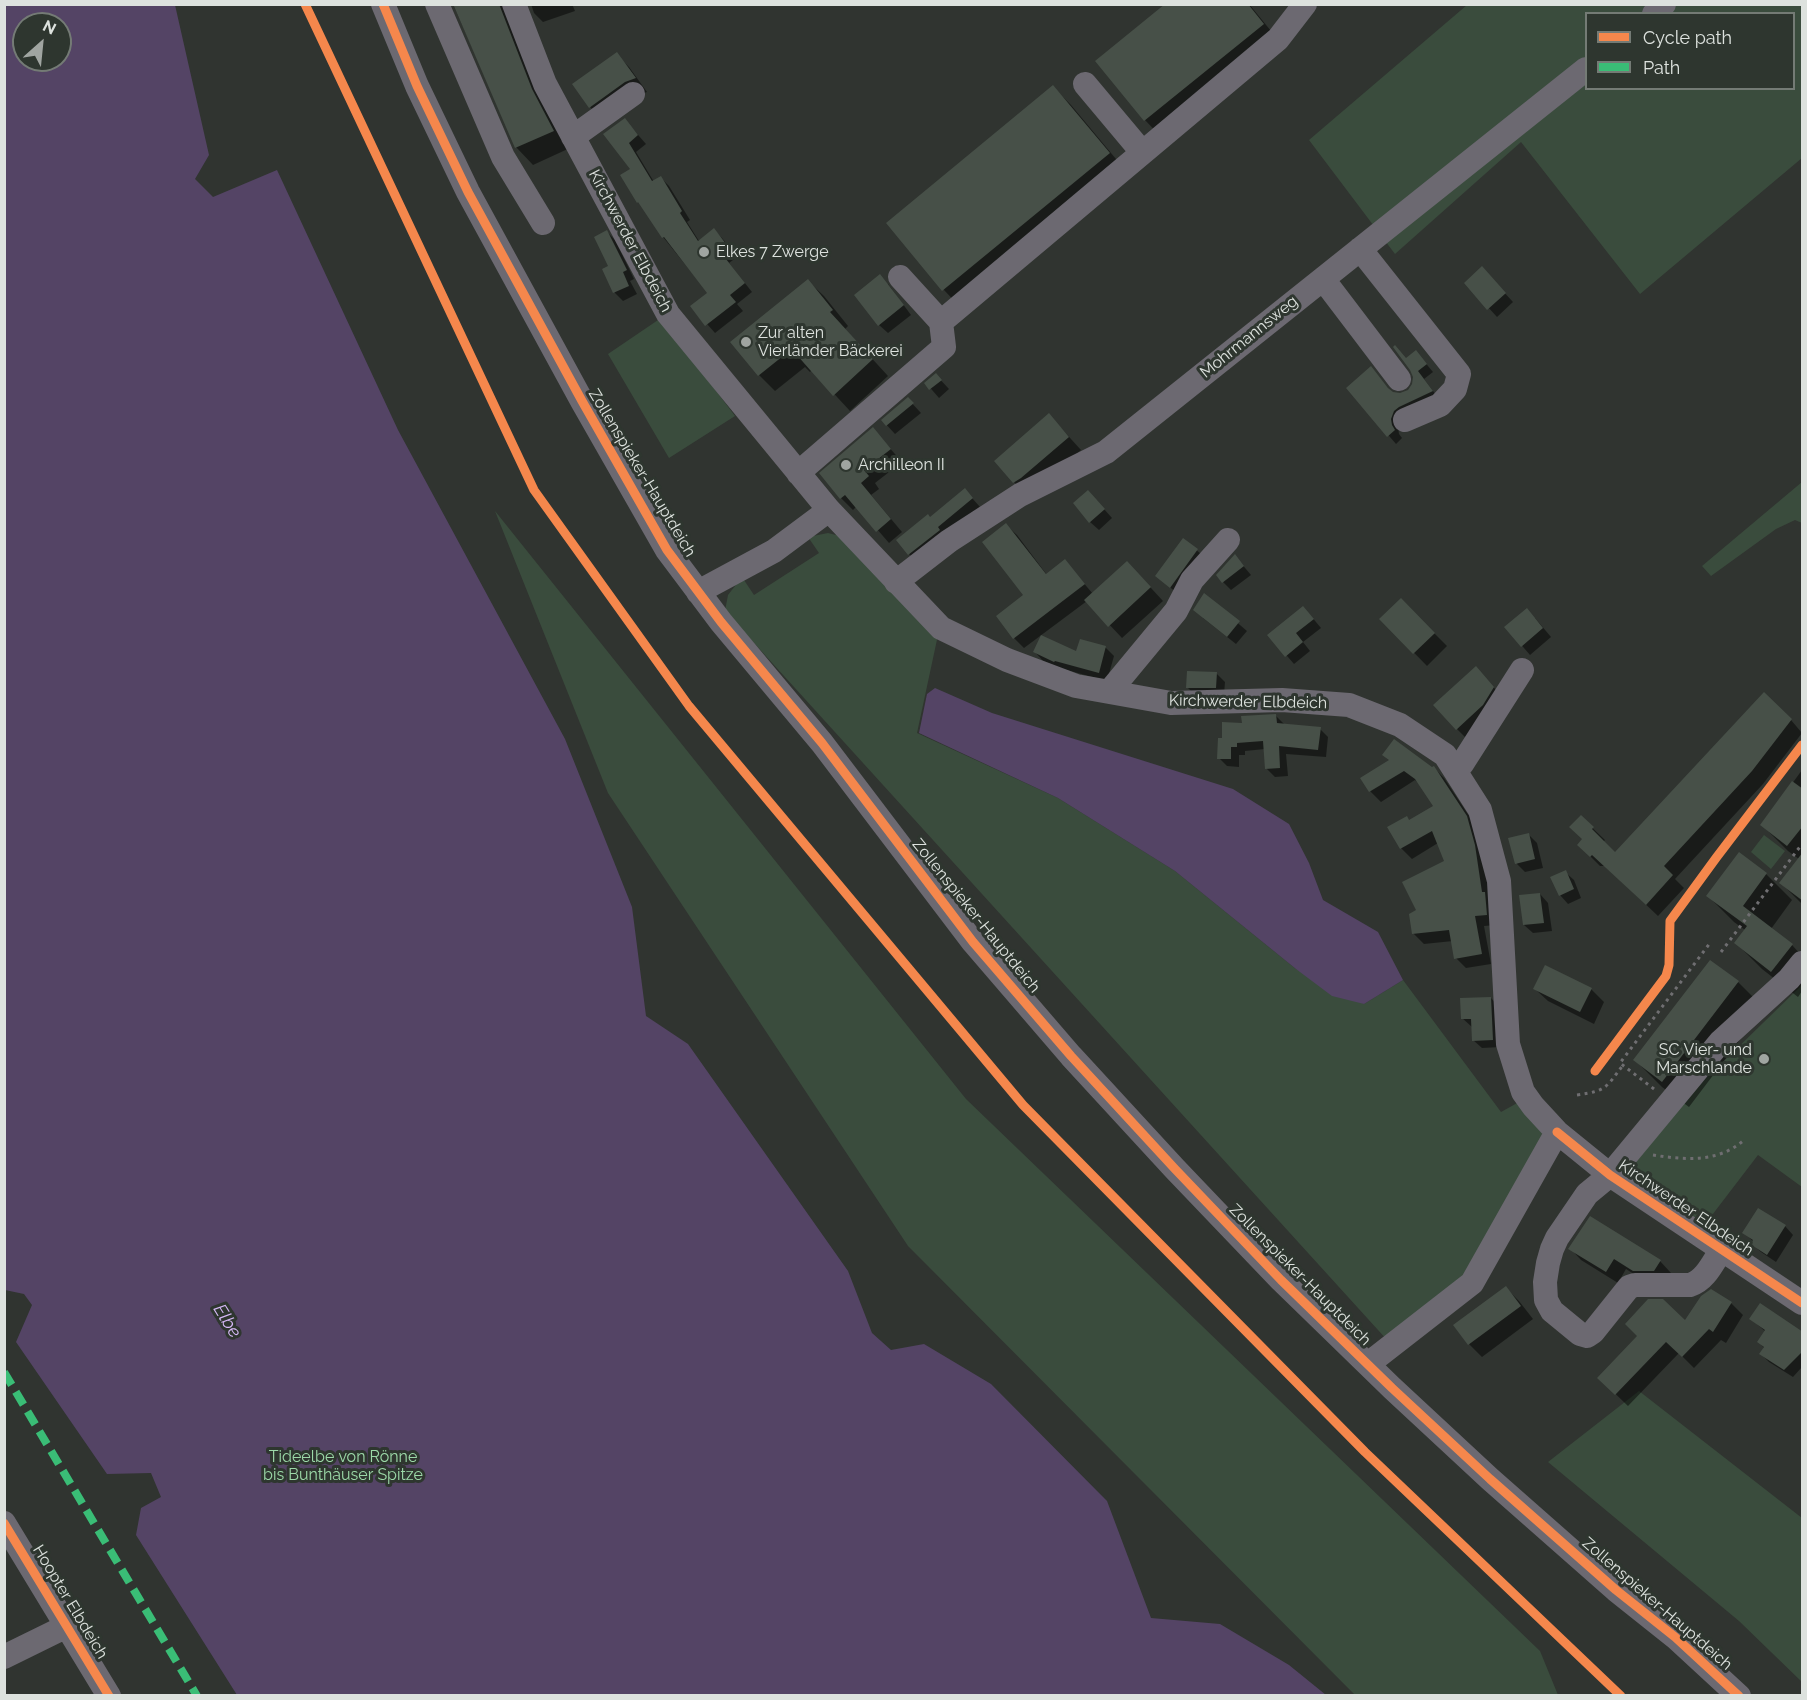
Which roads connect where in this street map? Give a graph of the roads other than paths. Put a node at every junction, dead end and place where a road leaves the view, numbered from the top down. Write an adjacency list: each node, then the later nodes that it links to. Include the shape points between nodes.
1 (383, 4): 21 (street, Zollenspieker-Hauptdeich, via 468,192 667,550)
2 (437, 4): 10 (street, via 503,157)
3 (514, 4): 8 (street, Kirchwerder Elbdeich, via 545,84)
4 (1305, 4): 9 (street, via 1278,39)
5 (1585, 71): 11 (street, Mohrmannsweg)
6 (1085, 84): 9 (street)
7 (633, 94): 8 (street)
8 (573, 137): 17 (street, Kirchwerder Elbdeich, via 668,314)
9 (1142, 152): 14 (street)
10 (543, 223)
11 (1360, 249): 13 (street, Mohrmannsweg); 16 (street, via 1459,374 1455,389 1440,405)
12 (900, 277): 14 (street)
13 (1323, 279): 15 (street); 20 (street, Mohrmannsweg, via 1106,452 1020,495 949,541)
14 (941, 322): 17 (street, via 944,347)
15 (1399, 379)
16 (1405, 420)
17 (798, 473): 18 (street, Kirchwerder Elbdeich)
18 (829, 510): 20 (street, Kirchwerder Elbdeich); 21 (street, via 774,551)
19 (1228, 540): 23 (street, via 1192,580 1176,611)
20 (896, 582): 23 (street, Kirchwerder Elbdeich, via 941,628 1007,660 1076,686)
21 (698, 592): 30 (street, Zollenspieker-Hauptdeich, via 822,743 973,942 1071,1056 1281,1280)
22 (1522, 670): 24 (street, via 1462,764)
23 (1109, 692): 24 (street, Kirchwerder Elbdeich, via 1171,703 1282,700 1349,705 1400,725 1445,755)
24 (1454, 769): 26 (street, Kirchwerder Elbdeich, via 1480,810 1499,881 1508,1044 1523,1092)
25 (1803, 963): 27 (street, via 1721,1041)
26 (1557, 1132): 27 (street, Kirchwerder Elbdeich); 30 (street, via 1472,1283)
27 (1610, 1175): 28 (street, Kirchwerder Elbdeich); 28 (street, via 1587,1194 1557,1238 1548,1263 1546,1300 1552,1311 1580,1334 1587,1336 1593,1332 1629,1287 1698,1282)
28 (1722, 1249): 29 (street, Kirchwerder Elbdeich)
29 (1803, 1304)
30 (1368, 1364): 35 (street, Zollenspieker-Hauptdeich, via 1498,1486)
31 (4, 1523): 32 (street, Hoopter Elbdeich)
32 (67, 1626): 33 (street); 34 (street, Hoopter Elbdeich)
33 (8, 1649)
34 (109, 1695)
35 (1739, 1695)

